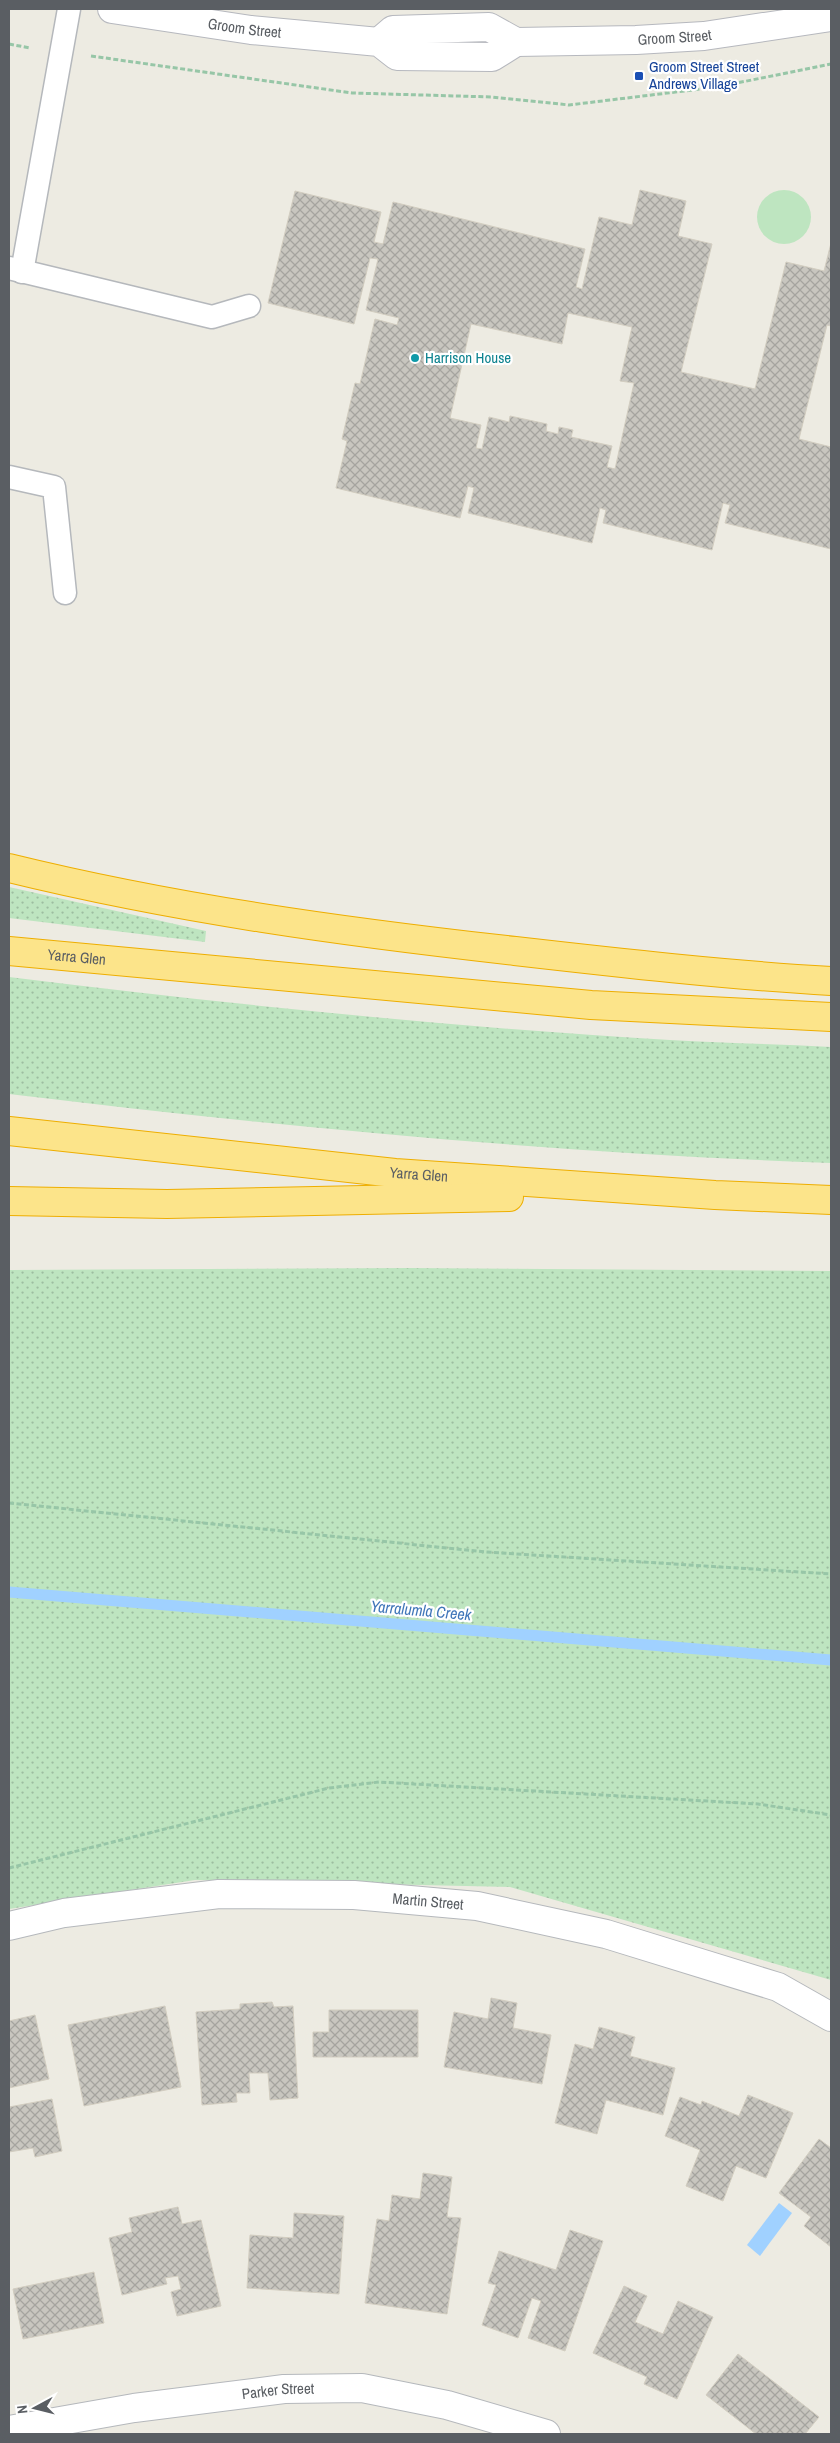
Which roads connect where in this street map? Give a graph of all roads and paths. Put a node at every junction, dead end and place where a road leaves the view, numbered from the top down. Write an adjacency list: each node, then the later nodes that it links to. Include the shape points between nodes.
1 (69, 9): 4 (lane)
2 (112, 9): 3 (street, Groom Street, via 251,30 379,42 397,56 467,57 492,56 516,42 704,36)
3 (831, 17)
4 (15, 270): 5 (lane, via 212,317)
5 (249, 306)
6 (9, 477): 7 (lane, via 54,487)
7 (65, 593)
8 (9, 868): 10 (highway, via 89,888 257,919 426,942)
9 (9, 951): 11 (highway, Yarra Glen, via 591,1006)
10 (831, 981)
11 (831, 1017)
12 (9, 1131): 13 (highway, Yarra Glen, via 395,1173)
13 (715, 1195): 14 (highway, Yarra Glen); 15 (highway, via 167,1204)
14 (831, 1200)
15 (9, 1202)
16 (9, 1503): 17 (path, via 486,1552)
17 (831, 1574)
18 (831, 1814): 19 (path, via 758,1804 379,1782 329,1788)
19 (9, 1868)
20 (9, 1926): 21 (street, Martin Street, via 64,1913 219,1894 354,1895 477,1906 606,1934 778,1987)
21 (831, 2017)
22 (9, 2430): 23 (street, Parker Street, via 134,2408 284,2389 362,2388 447,2404)
23 (546, 2434)

